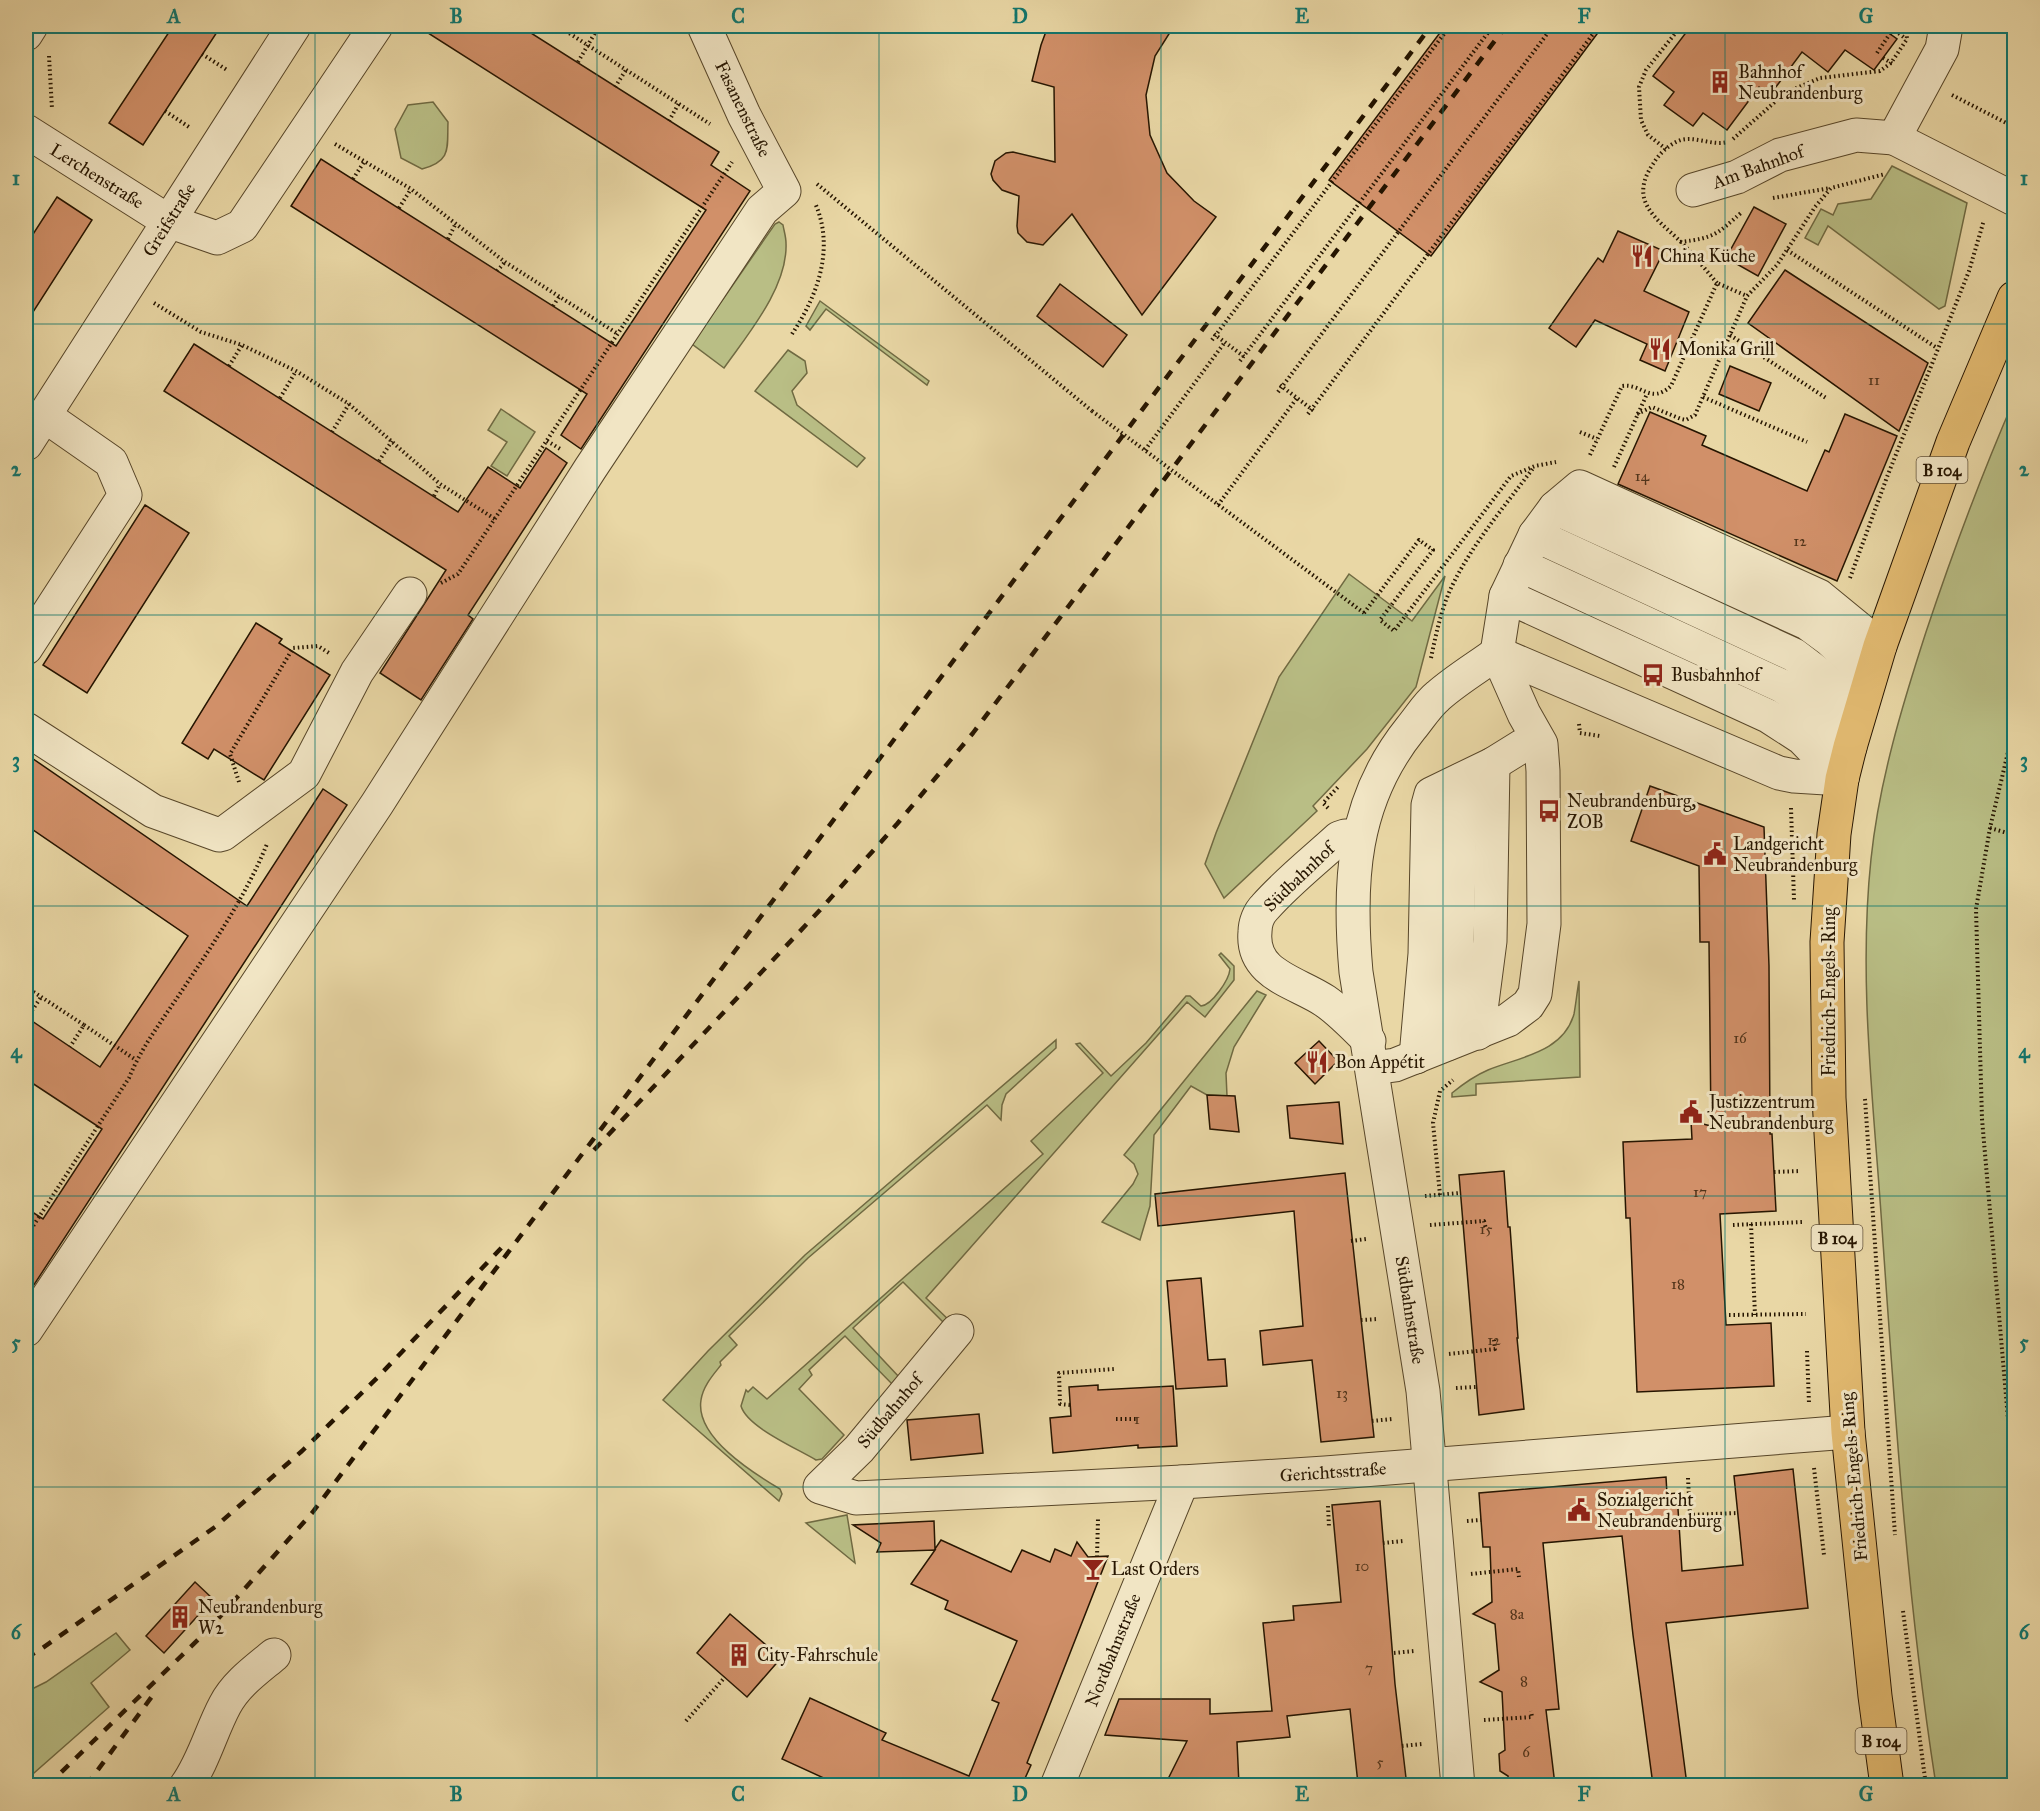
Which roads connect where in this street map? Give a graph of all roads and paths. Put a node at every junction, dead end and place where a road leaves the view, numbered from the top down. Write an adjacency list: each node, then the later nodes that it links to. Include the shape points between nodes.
1 (294, 26): 47 (street, Greifstraße)
2 (376, 26): 28 (street, Lerchenstraße)
3 (537, 26): 16 (path)
4 (558, 26): 19 (path)
5 (599, 26): 19 (path)
6 (704, 26): 42 (street, Fasanenstraße, via 744,115)
7 (1450, 26): 62 (path)
8 (1493, 26): 68 (path)
9 (1553, 26): 72 (path)
10 (1599, 26): 80 (path)
11 (1668, 26): 15 (path)
12 (1681, 26): 15 (path)
13 (1906, 26): 18 (path)
14 (1946, 26): 31 (street, via 1942,49)
15 (1676, 32): 33 (path, via 1646,70 1639,87 1641,120 1648,135)
16 (532, 33)
17 (35, 36): 32 (path)
18 (1906, 39): 20 (path, via 1893,29); 23 (path)
19 (588, 45): 22 (path); 24 (path)
20 (1877, 53)
21 (1883, 58): 23 (path)
22 (578, 62)
23 (1890, 63): 33 (path, via 1880,71 1820,78 1785,93 1730,142 1683,140)
24 (626, 70): 25 (path); 26 (path)
25 (615, 87)
26 (679, 103): 27 (path); 29 (path)
27 (669, 121)
28 (309, 127): 35 (path); 47 (street, Lerchenstraße, via 242,226 217,238)
29 (718, 129)
30 (26, 131): 32 (street, Lerchenstraße)
31 (1894, 138): 41 (street, Am Bahnhof, via 1856,135 1780,155 1737,177); 43 (street, Am Bahnhof)
32 (54, 149): 47 (street, Lerchenstraße)
33 (1666, 149): 50 (path, via 1649,170 1644,189 1648,211)
34 (731, 154): 60 (path, via 732,163)
35 (364, 162): 37 (path); 40 (path)
36 (1883, 173): 39 (path)
37 (353, 179)
38 (819, 185): 89 (path, bridge, via 1092,411)
39 (1831, 188): 44 (path); 51 (path)
40 (411, 189): 46 (path); 48 (path)
41 (1693, 190)
42 (799, 195): 61 (path, via 820,214 825,239 823,264 813,296); 145 (street, via 762,210 377,804)
43 (2014, 198)
44 (1769, 199)
45 (1750, 205): 50 (path, via 1717,234)
46 (399, 208)
47 (168, 221): 55 (street, Greifstraße)
48 (455, 225): 49 (path); 52 (path)
49 (448, 239)
50 (1680, 242): 54 (path)
51 (1787, 250): 56 (path); 67 (path)
52 (505, 262): 53 (path); 57 (path)
53 (498, 271)
54 (1717, 283): 56 (path); 74 (path, via 1671,386 1660,393)
55 (128, 286): 66 (path, via 201,332); 83 (street, Greifstraße)
56 (1747, 296): 63 (path)
57 (559, 297): 59 (path); 60 (path)
58 (2014, 298): 103 (main road, Friedrich-Engels-Ring / B 104, via 1953,442)
59 (553, 306)
60 (618, 334): 98 (path)
61 (792, 334)
62 (1215, 335): 64 (path); 65 (path)
63 (1730, 335): 75 (path); 78 (path)
64 (1212, 340)
65 (1225, 342): 68 (path); 89 (path, bridge)
66 (242, 345): 70 (path); 71 (path)
67 (1937, 348)
68 (1245, 358): 69 (path)
69 (1240, 362)
70 (229, 366)
71 (296, 371): 76 (path); 79 (path)
72 (1281, 386): 73 (path); 77 (path)
73 (1278, 392)
74 (1647, 394): 82 (path); 85 (path, via 1622,386 1597,439)
75 (1703, 397): 82 (path, via 1695,415 1686,420 1652,407); 87 (path)
76 (279, 398)
77 (1297, 398): 80 (path); 96 (path, bridge)
78 (1826, 398)
79 (349, 404): 84 (path); 86 (path)
80 (1313, 410): 81 (path)
81 (1308, 414)
82 (1637, 414): 92 (path)
83 (45, 416): 88 (street, Greifstraße); 104 (street, via 111,462 125,495)
84 (332, 432)
85 (1580, 432)
86 (392, 441): 90 (path); 94 (path)
87 (1807, 442)
88 (26, 444)
89 (1145, 450): 96 (path, bridge)
90 (379, 461)
91 (1535, 466): 106 (path, via 1478,541 1451,587)
92 (1613, 468)
93 (1511, 476): 96 (path, bridge, via 1394,631 1380,620 1433,550 1419,540 1364,614)
94 (440, 484): 95 (path); 98 (path)
95 (434, 496)
96 (1218, 505)
97 (1555, 508): 99 (street); 103 (street, via 1580,488 1819,596); 108 (street, via 1808,623)
98 (495, 519): 101 (path, via 458,574 424,592)
99 (1535, 535): 100 (street); 109 (street, via 1794,655)
100 (1521, 565): 102 (street); 113 (street, via 1782,686 1810,706)
101 (410, 594): 107 (street)
102 (1506, 596): 105 (street); 115 (street, via 1777,720 1802,738)
103 (1880, 646): 108 (main road, Friedrich-Engels-Ring / B 104)
104 (26, 648)
105 (1497, 653): 112 (street); 115 (street, via 1779,773); 122 (street, Südbahnstraße, via 1436,697 1405,735 1370,797)
106 (1428, 668)
107 (357, 672): 118 (street, via 310,765); 119 (path, via 318,646 293,648 230,754)
108 (1869, 678): 109 (main road, Friedrich-Engels-Ring / B 104)
109 (1860, 712): 113 (main road, Friedrich-Engels-Ring / B 104)
110 (2014, 727): 120 (path)
111 (26, 729): 119 (street, via 153,811 219,835)
112 (1524, 733): 114 (street); 127 (street, via 1540,744 1543,771 1544,924 1534,994 1528,1005 1508,1020)
113 (1850, 747): 115 (main road, Friedrich-Engels-Ring / B 104)
114 (1493, 764): 116 (street); 127 (street, via 1490,941)
115 (1842, 779): 153 (main road, Friedrich-Engels-Ring / B 104, via 1827,942 1828,1098)
116 (1461, 780): 128 (street, via 1457,946); 131 (street, via 1431,794 1428,805 1425,954)
117 (1340, 786): 122 (path, via 1323,803)
118 (282, 791): 119 (street); 132 (path, via 267,845 247,887)
119 (250, 814)
120 (1990, 828): 121 (path); 158 (path, via 1976,909 1982,1119)
121 (2014, 835)
122 (1358, 837): 130 (street, Südbahnstraße, via 1353,937); 130 (street, Südbahnhof, via 1340,838 1259,923 1256,948 1276,976 1330,1005)
123 (26, 987): 124 (path)
124 (40, 997): 125 (path); 126 (path)
125 (27, 1018)
126 (84, 1025): 129 (path); 132 (path)
127 (1478, 1033): 128 (street)
128 (1447, 1044): 131 (street)
129 (70, 1047)
130 (1371, 1055): 131 (street, via 1395,1065); 139 (street, Südbahnstraße)
131 (1416, 1057)
132 (136, 1060): 141 (path, via 129,1078)
133 (1864, 1092): 162 (path)
134 (1803, 1170): 135 (path)
135 (1774, 1172)
136 (1803, 1222): 137 (path)
137 (1751, 1224): 138 (path); 144 (path)
138 (1733, 1225)
139 (1397, 1228): 140 (path, via 1484,1221); 148 (street, Südbahnstraße)
140 (1486, 1229)
141 (26, 1237)
142 (1806, 1314): 144 (path)
143 (1729, 1315): 144 (path)
144 (1755, 1315)
145 (26, 1330)
146 (957, 1331): 157 (street, Südbahnhof, via 859,1449)
147 (1494, 1340): 148 (path, via 1495,1349)
148 (1418, 1357): 155 (street, Südbahnstraße)
149 (1114, 1369): 150 (path, via 1059,1373 1060,1404)
150 (1070, 1405)
151 (1116, 1419): 152 (path)
152 (1137, 1419)
153 (1848, 1432): 154 (street, Gerichtsstraße); 174 (main road, Friedrich-Engels-Ring / B 104)
154 (1686, 1445): 155 (street, Gerichtsstraße); 159 (path)
155 (1431, 1464): 156 (street, Gerichtsstraße); 163 (street, Südbahnstraße)
156 (1182, 1482): 157 (street, Gerichtsstraße, via 856,1498); 172 (street, Nordbahnstraße)
157 (820, 1487)
158 (2014, 1488)
159 (1689, 1499): 160 (path); 161 (path, via 1690,1515)
160 (1677, 1501)
161 (1738, 1513)
162 (1896, 1546)
163 (1440, 1577): 164 (path, via 1518,1569); 170 (street, Südbahnstraße)
164 (1519, 1577)
165 (1902, 1605): 175 (path)
166 (274, 1655): 171 (street, via 237,1687 225,1704)
167 (725, 1677): 169 (path)
168 (1532, 1711): 170 (path, via 1532,1717)
169 (686, 1722)
170 (1453, 1722): 173 (street, Südbahnstraße)
171 (186, 1785)
172 (1057, 1785)
173 (1458, 1785)
174 (1887, 1785)
175 (1926, 1785)

